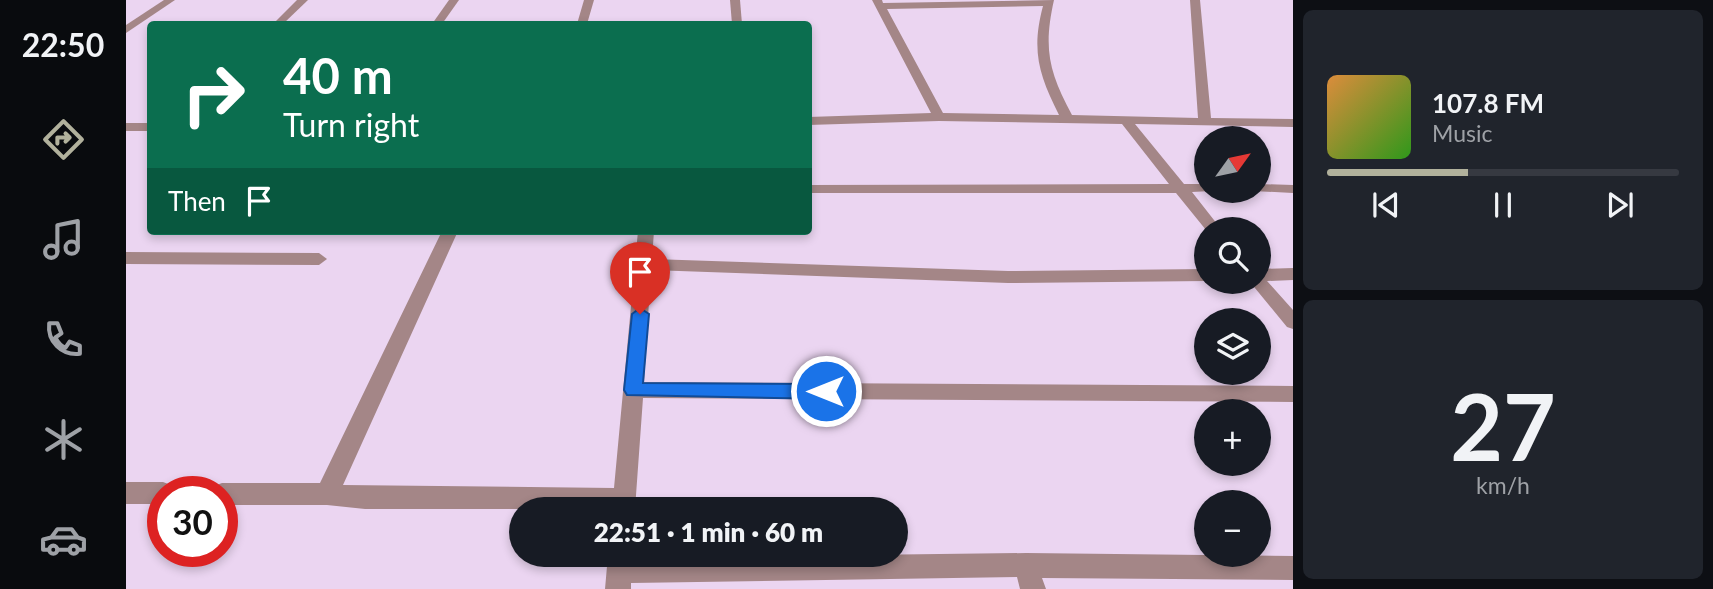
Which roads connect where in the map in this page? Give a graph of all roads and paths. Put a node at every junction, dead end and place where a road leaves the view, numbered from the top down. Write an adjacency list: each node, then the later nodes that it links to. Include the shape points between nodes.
1 (170, 0): 13 (street)
2 (303, 0): 9 (street)
3 (454, 0): 10 (street)
4 (589, 0): 11 (street)
5 (735, 0): 12 (street)
6 (1195, 0): 18 (street)
7 (1048, 1): 8 (street); 15 (street, via 1041,63)
8 (878, 3): 14 (street)
9 (281, 21)
10 (439, 21)
11 (583, 21)
12 (737, 21)
13 (126, 30)
14 (939, 117): 15 (street); 16 (street)
15 (1068, 120): 17 (street)
16 (812, 121)
17 (1126, 121): 18 (street); 22 (street)
18 (1205, 121): 19 (street)
19 (1293, 123)
20 (126, 127): 21 (street)
21 (147, 127)
22 (1177, 188): 23 (street); 26 (street); 27 (street)
23 (1194, 188)
24 (1271, 188): 25 (street)
25 (1293, 189)
26 (812, 190)
27 (1202, 217)
28 (448, 235): 43 (street)
29 (646, 235): 32 (street)
30 (126, 258): 31 (street)
31 (319, 259)
32 (645, 264): 34 (street, via 1009,277); 38 (street)
33 (1293, 274): 35 (street)
34 (1194, 275)
35 (1271, 275)
36 (1269, 294): 37 (street)
37 (1293, 322)
38 (634, 390): 39 (street); 44 (street)
39 (1293, 394)
40 (126, 493): 41 (street)
41 (147, 493)
42 (238, 494): 43 (street)
43 (327, 494): 45 (street)
44 (625, 497)
45 (509, 501)
46 (1026, 565): 47 (street); 48 (street); 49 (street)
47 (1293, 568)
48 (619, 572)
49 (1033, 589)

